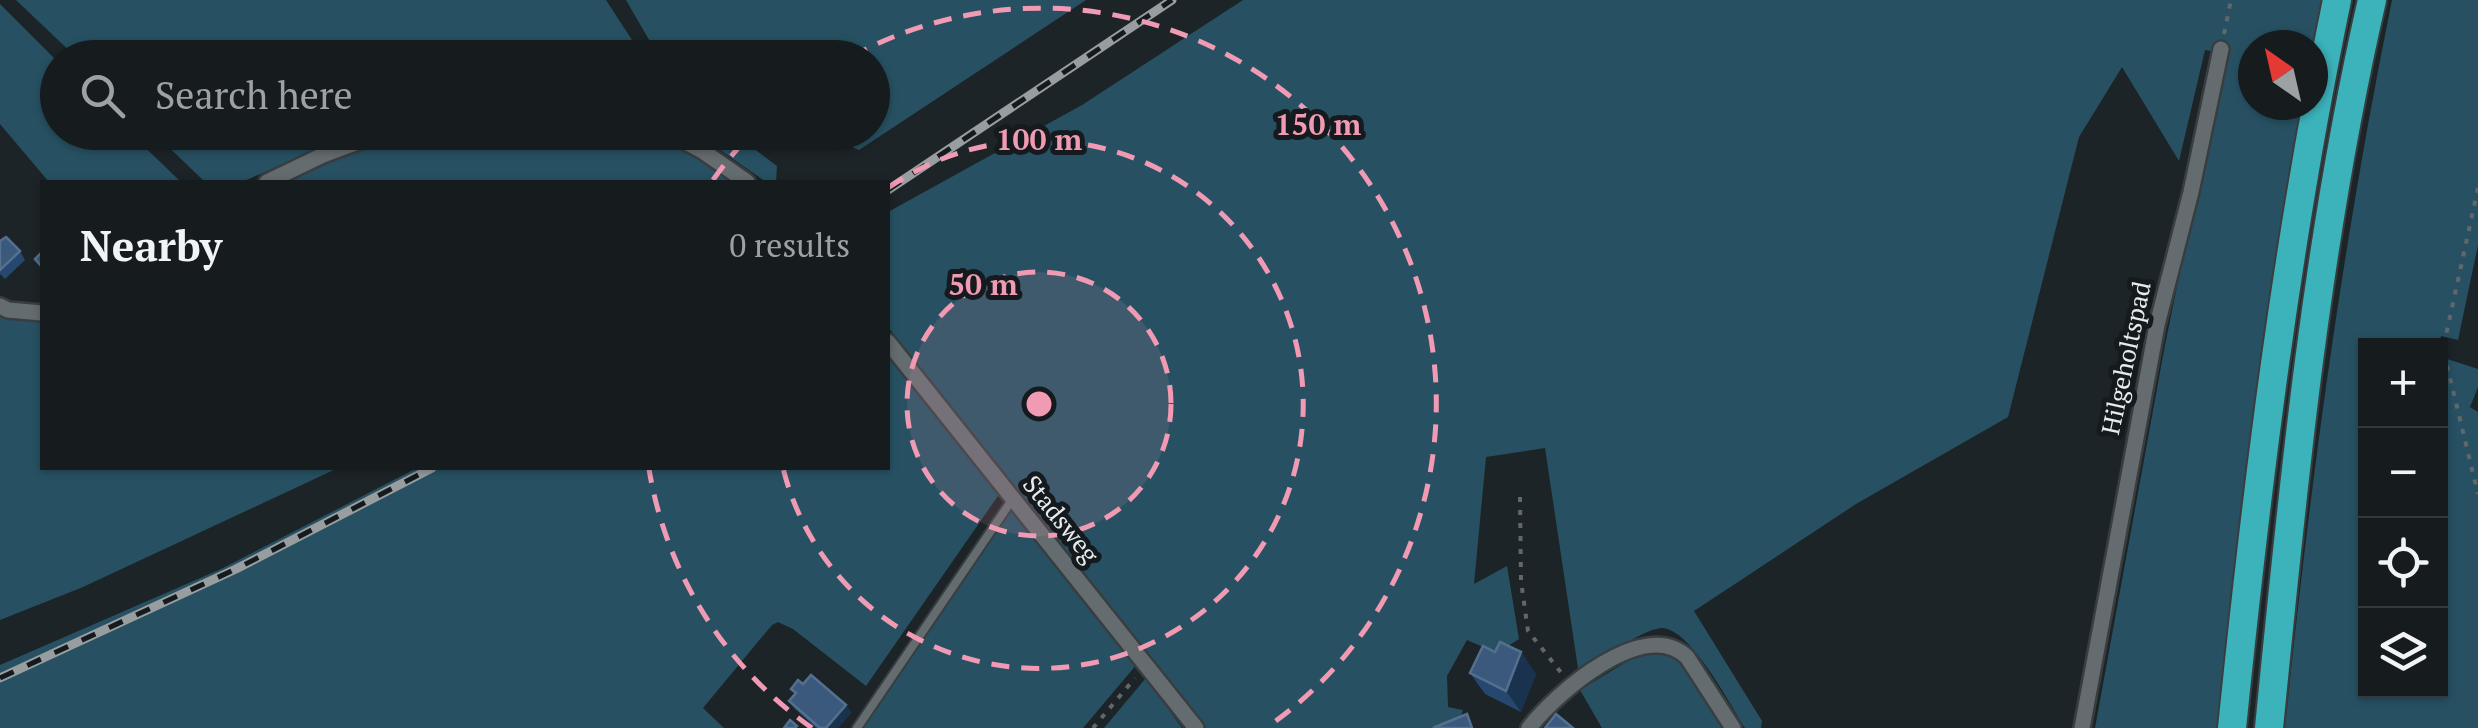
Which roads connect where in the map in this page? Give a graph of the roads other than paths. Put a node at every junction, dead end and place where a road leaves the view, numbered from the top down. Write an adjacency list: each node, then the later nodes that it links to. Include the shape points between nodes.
1 (2336, 0): 17 (highway, via 2258,482)
2 (2372, 0): 18 (highway, via 2325,246)
3 (2221, 49): 16 (street, Hilgeholtspad, via 2157,326)
4 (336, 150): 6 (street)
5 (700, 150): 7 (street)
6 (272, 180)
7 (744, 180)
8 (0, 306): 9 (street)
9 (40, 314)
10 (890, 345): 11 (street, Stadsweg)
11 (1013, 499): 12 (lane); 13 (street, Stadsweg)
12 (857, 728)
13 (1196, 728)
14 (1529, 728): 15 (street, via 1544,709 1612,659 1660,643 1687,657)
15 (1733, 728)
16 (2082, 728)
17 (2232, 728)
18 (2268, 728)

